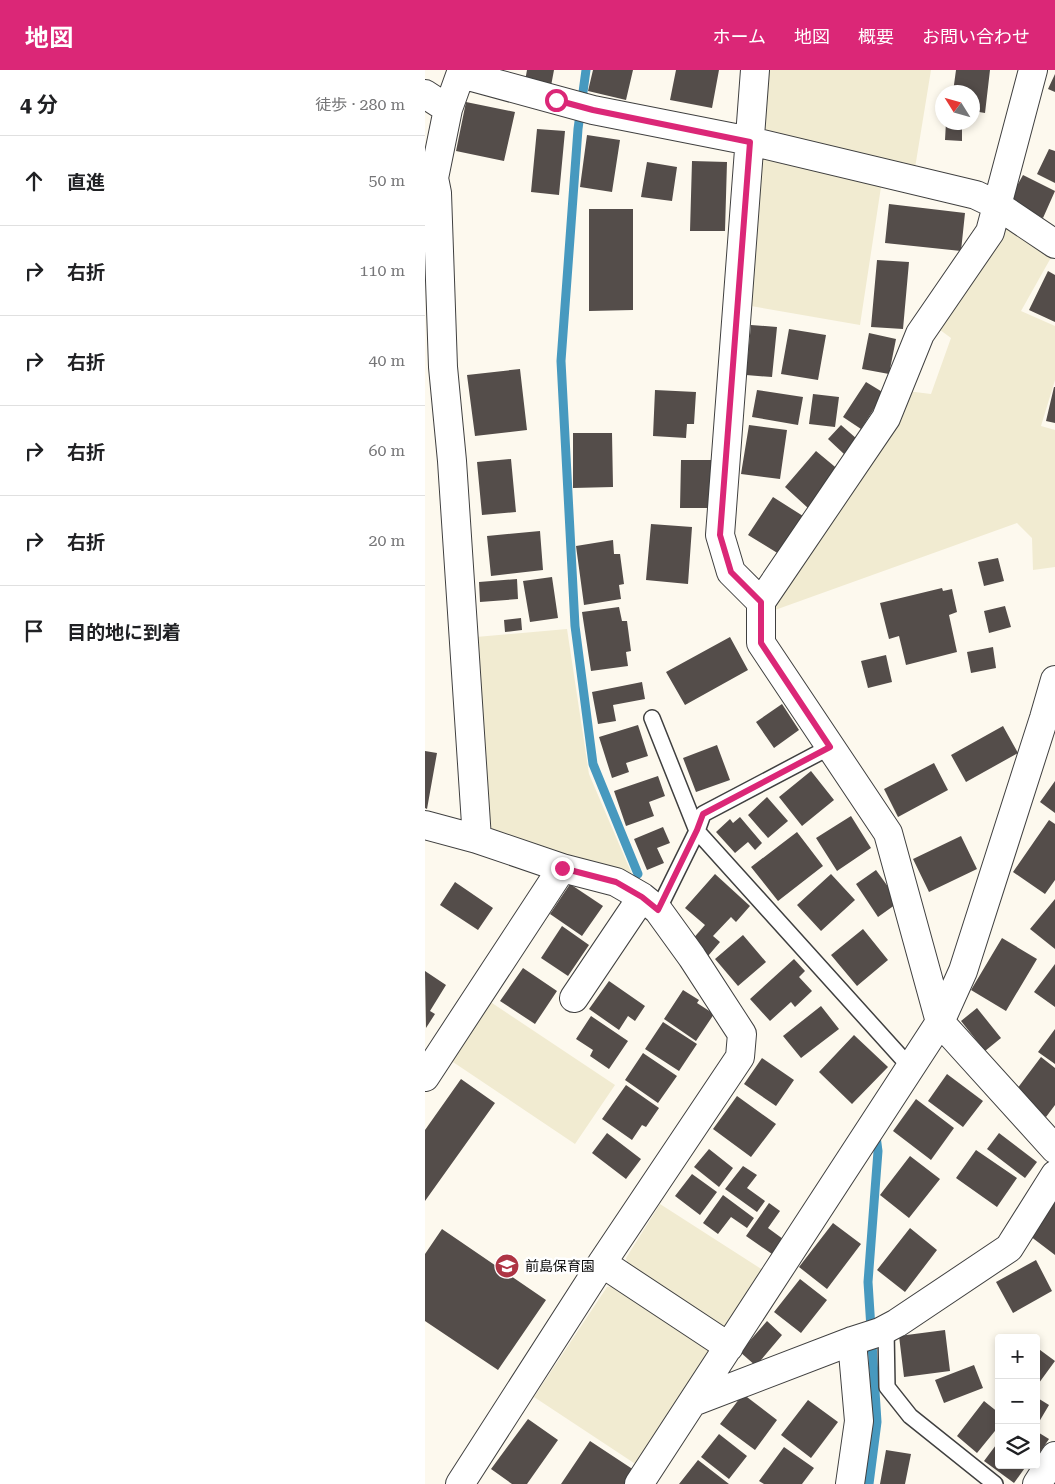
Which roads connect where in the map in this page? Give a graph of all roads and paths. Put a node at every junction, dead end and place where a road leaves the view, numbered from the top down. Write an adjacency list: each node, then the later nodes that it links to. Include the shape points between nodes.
1 (755, 70): 6 (street)
2 (1033, 70): 7 (street)
3 (462, 72): 5 (street); 6 (street, via 593,110)
4 (425, 94): 5 (street)
5 (448, 109): 16 (street, via 434,178 443,367)
6 (750, 142): 7 (street, via 976,195); 9 (street, via 720,535 731,572)
7 (997, 205): 8 (street); 9 (street, via 990,232 920,334 886,418)
8 (1055, 244)
9 (761, 602): 13 (street, via 761,643)
10 (1055, 680): 12 (street)
11 (652, 718): 15 (lane)
12 (1050, 722): 20 (street, via 963,971)
13 (830, 747): 15 (lane, via 703,814); 20 (street, via 889,833)
14 (425, 825): 16 (street)
15 (697, 830): 18 (lane); 21 (lane)
16 (477, 839): 17 (street)
17 (562, 868): 18 (street, via 616,882); 22 (street)
18 (650, 903): 19 (street); 25 (street, via 692,957 741,1034 740,1057)
19 (574, 998)
20 (940, 1022): 21 (street); 23 (street)
21 (910, 1067): 27 (street)
22 (425, 1077)
23 (1055, 1150)
24 (1055, 1175): 26 (street, via 1009,1248 897,1323)
25 (602, 1263): 27 (street); 30 (street)
26 (870, 1335): 28 (street); 32 (street); 33 (lane, via 887,1387 910,1416)
27 (729, 1347): 28 (street)
28 (693, 1402): 31 (street)
29 (1055, 1456): 34 (street)
30 (460, 1484)
31 (639, 1484)
32 (850, 1484)
33 (995, 1484)
34 (1037, 1484)

